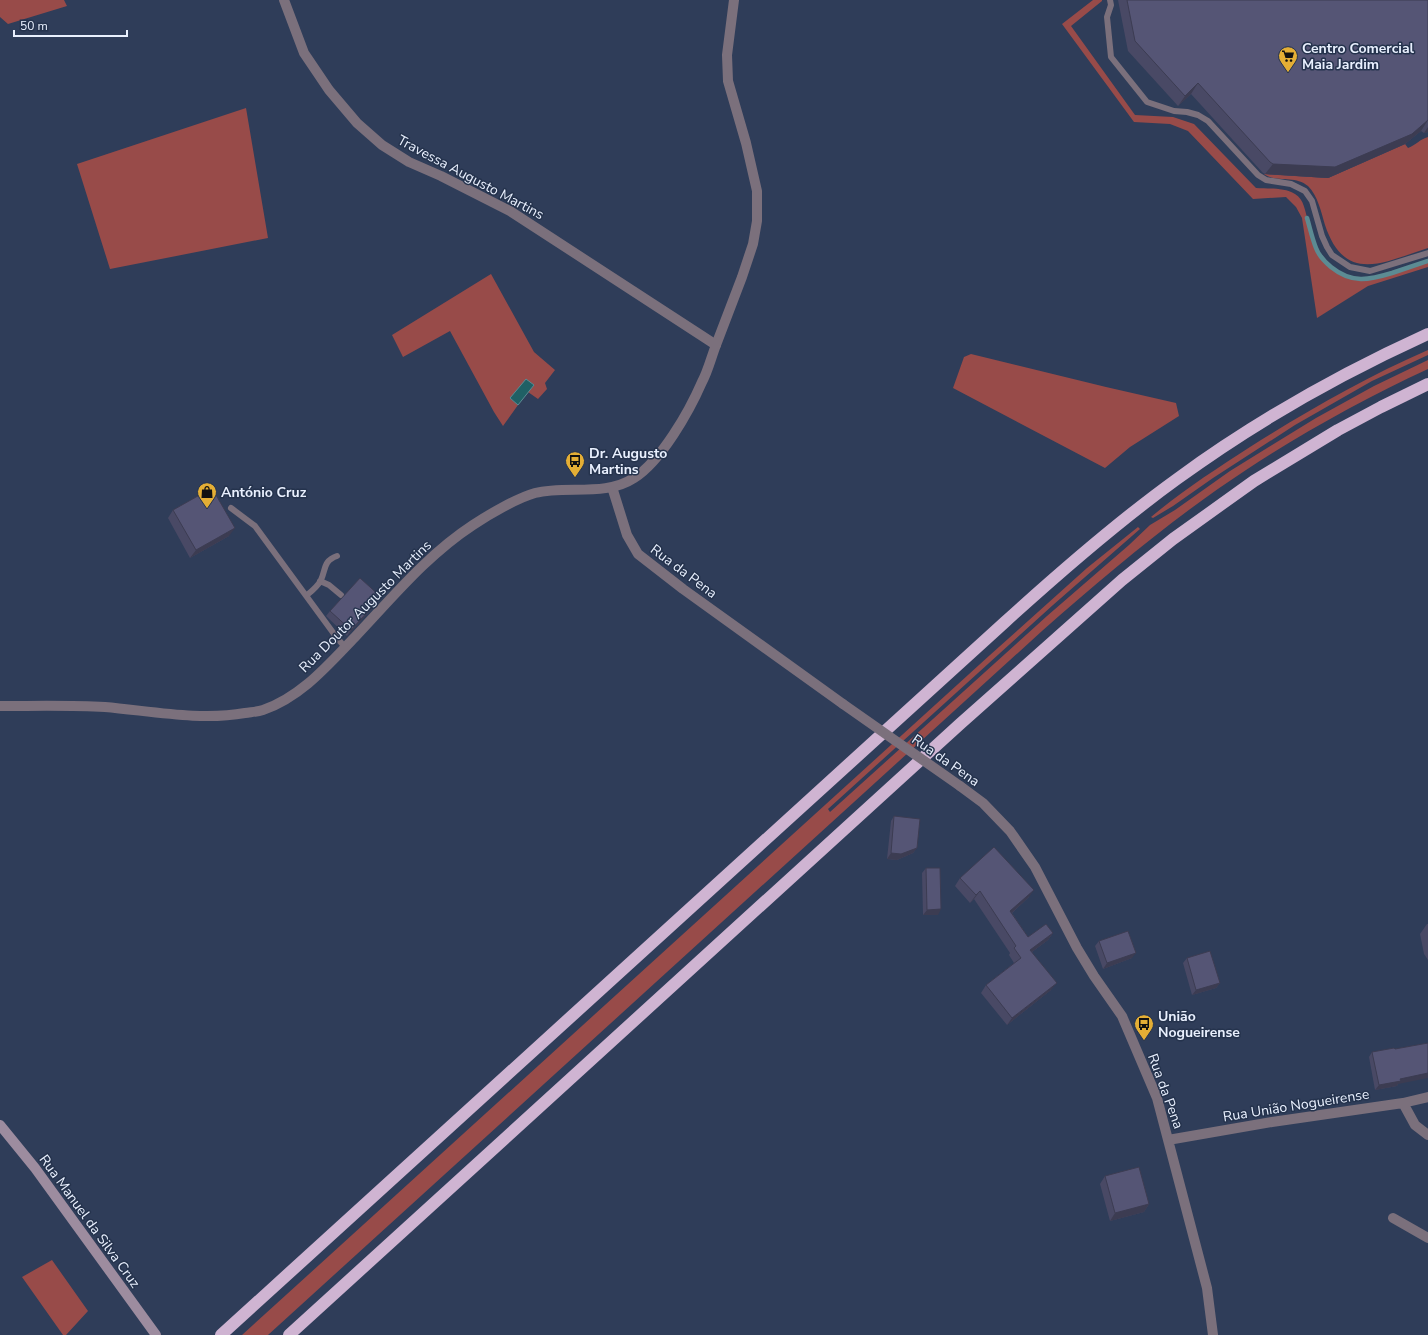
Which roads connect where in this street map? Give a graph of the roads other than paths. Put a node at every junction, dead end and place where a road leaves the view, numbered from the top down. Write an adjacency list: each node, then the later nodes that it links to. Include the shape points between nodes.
1 (284, 0): 6 (street, Travessa Augusto Martins, via 304,53 329,90 357,123 382,145 409,162 510,211)
2 (734, 0): 6 (street, Rua Doutor Augusto Martins, via 726,55 728,81 757,191 757,221 753,244)
3 (1110, 0): 4 (lane, via 1107,17 1111,57 1147,102 1174,111 1198,115 1208,121 1258,175 1266,180 1291,184 1305,191 1312,201 1322,236 1332,256 1350,267 1370,271)
4 (1428, 253)
5 (1428, 334): 24 (highway, via 1344,375 1252,428 1178,478 1101,538)
6 (716, 345): 8 (street, Rua Doutor Augusto Martins, via 703,381 665,445 652,462 633,478)
7 (1428, 384): 25 (highway, via 1338,430 1272,470 1179,535 1122,580 960,724)
8 (612, 487): 14 (street, Rua Doutor Augusto Martins, via 534,493 472,526 439,550); 20 (street, Rua da Pena, bridge, via 627,535 638,554 983,803 1010,831 1035,867 1076,948 1122,1016 1157,1098)
9 (230, 508): 12 (lane, via 255,526)
10 (337, 556): 11 (lane, via 326,563)
11 (320, 581): 12 (lane); 13 (lane)
12 (307, 595): 14 (lane)
13 (341, 595)
14 (345, 647): 15 (street, Rua Doutor Augusto Martins, via 318,675 291,696 263,710 226,716 103,707)
15 (0, 706)
16 (1428, 1097): 17 (street, Rua União Nogueirense)
17 (1403, 1103): 19 (street, via 1415,1125); 20 (street, Rua União Nogueirense)
18 (0, 1125): 23 (main road, Rua Manuel da Silva Cruz, via 35,1168)
19 (1428, 1135)
20 (1168, 1140): 26 (street, Rua da Pena, via 1208,1288)
21 (1393, 1218): 22 (street)
22 (1428, 1238)
23 (156, 1335)
24 (221, 1335)
25 (289, 1335)
26 (1213, 1335)

